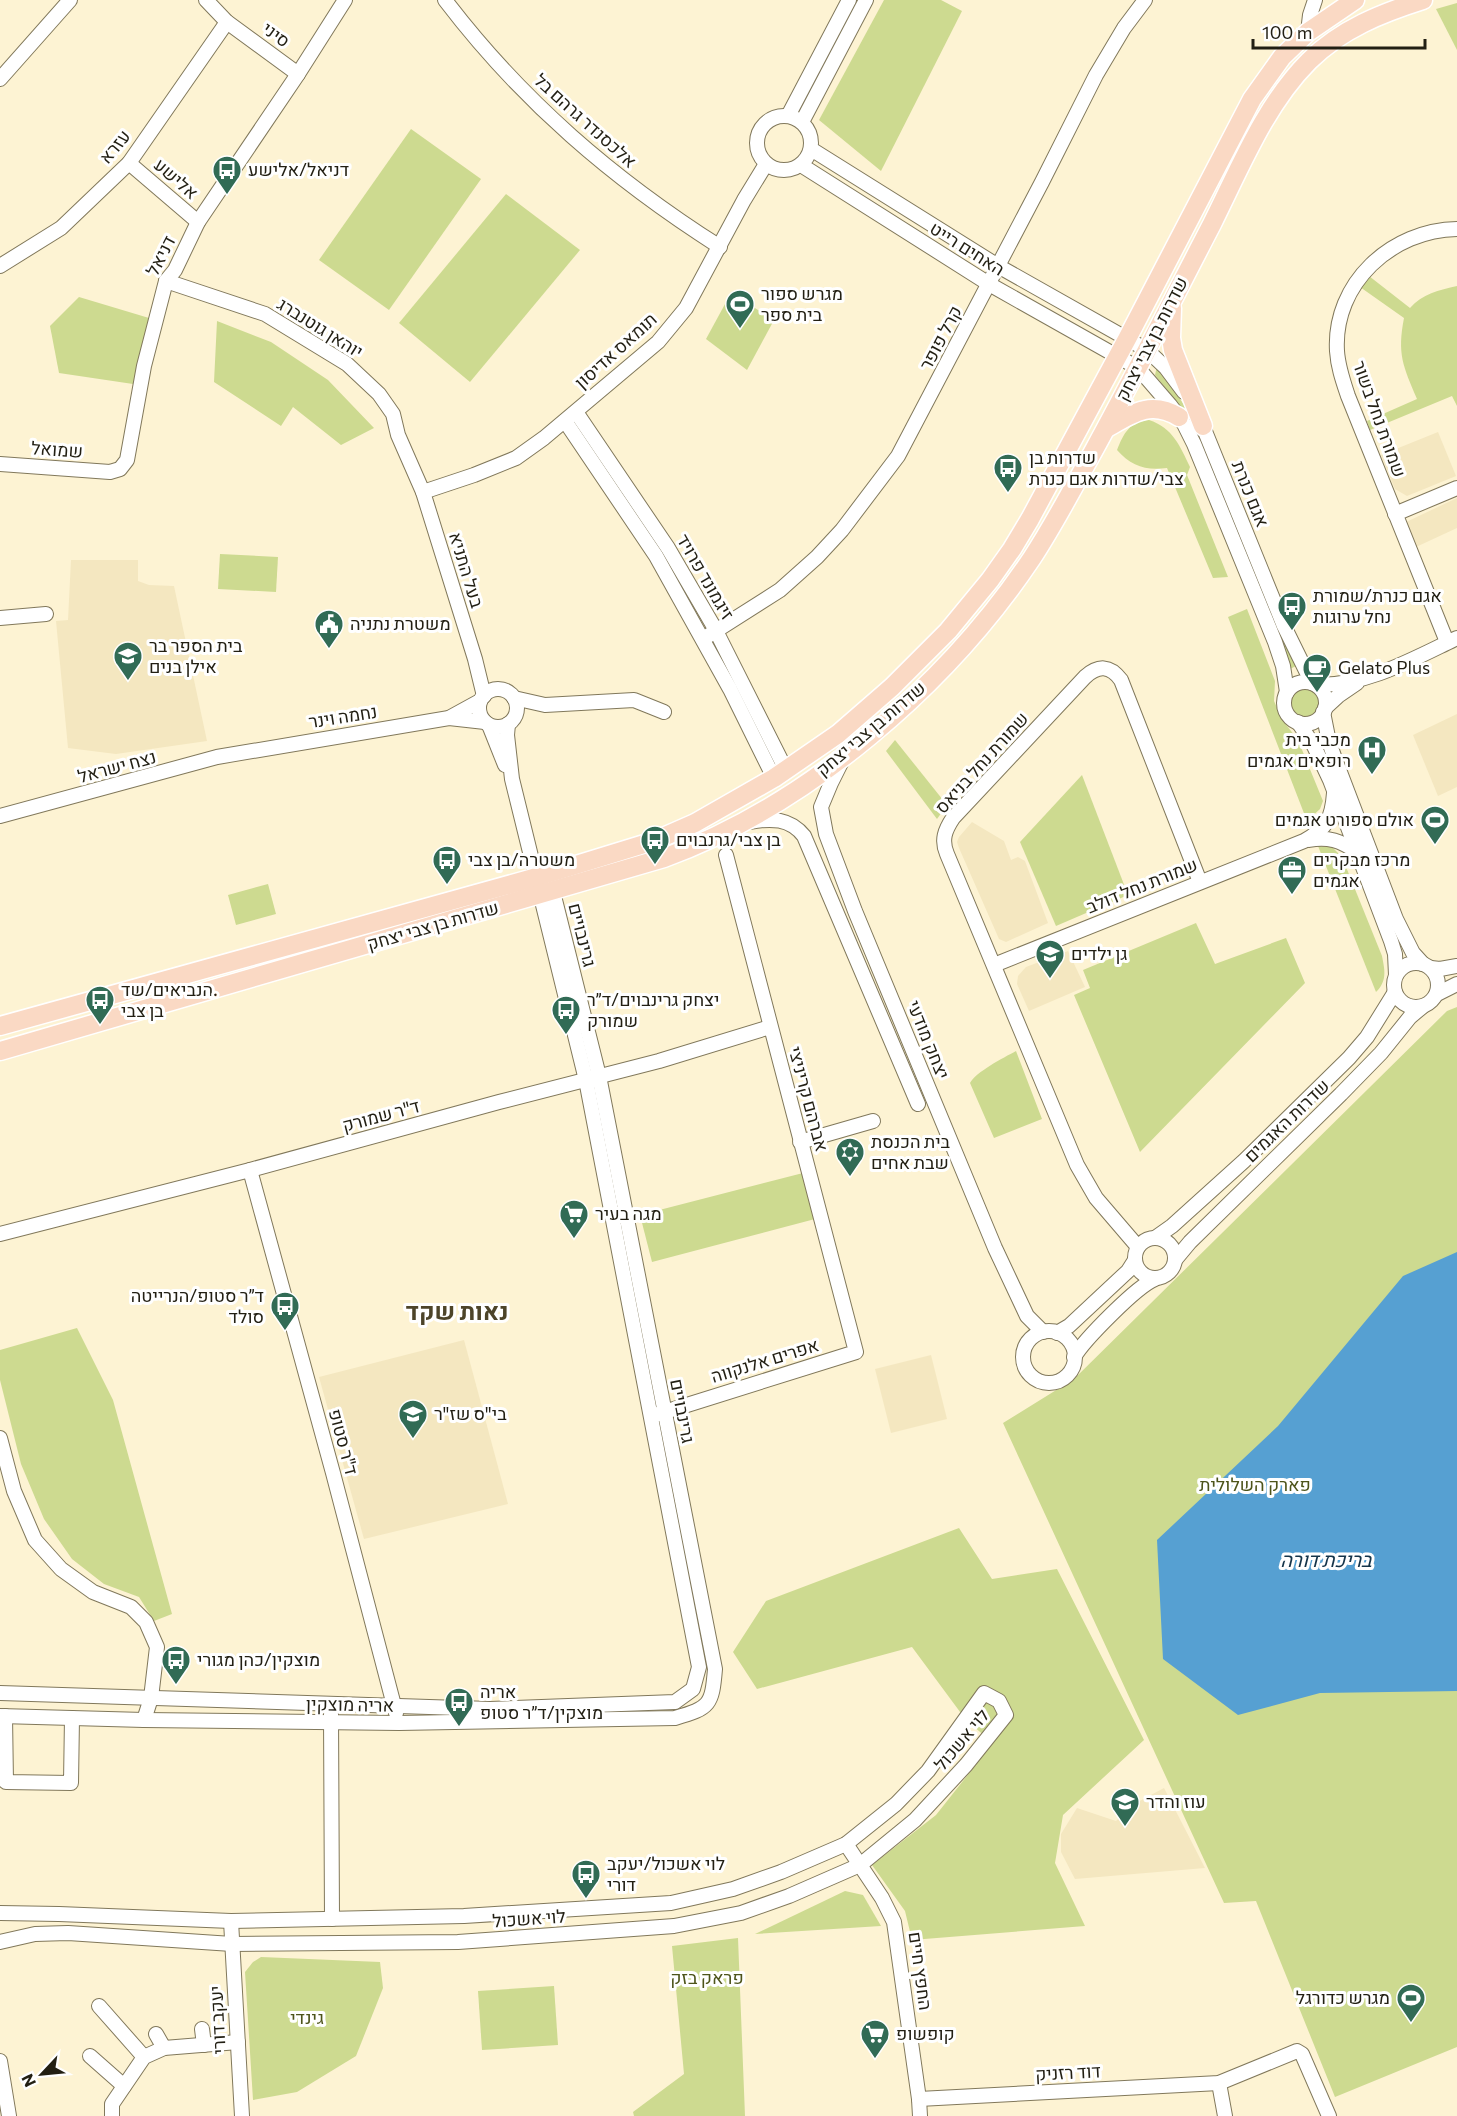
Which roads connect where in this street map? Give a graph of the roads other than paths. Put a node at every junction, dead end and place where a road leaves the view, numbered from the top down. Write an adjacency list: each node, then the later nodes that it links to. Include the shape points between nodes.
1 (70, 0): 14 (street)
2 (206, 0): 11 (street, סיני)
3 (345, 0): 13 (street, דניאל)
4 (445, 0): 23 (street, אלכסנדר גרהם בל, via 491,57 577,142 668,213)
5 (849, 0): 15 (street)
6 (866, 0): 16 (street)
7 (1145, 0): 25 (street, קרל פופר, via 1096,75)
8 (1315, 0): 12 (street)
9 (1355, 0): 12 (main road, שדרות בן צבי יצחק)
10 (1423, 0): 28 (main road, שדרות בן צבי יצחק, via 1347,32 1296,76 1264,123)
11 (228, 22): 13 (street, סיני); 18 (street, עזרא)
12 (1308, 32): 29 (main road, שדרות בן צבי יצחק, via 1282,57 1252,99)
13 (298, 74): 21 (street, דניאל)
14 (0, 79)
15 (788, 116): 16 (street); 19 (street, via 772,118 758,134 757,145)
16 (802, 122): 17 (street, via 810,131)
17 (811, 149): 20 (street); 25 (street, האחים רייט)
18 (129, 163): 21 (street, אלישע); 24 (street, עזרא, via 61,228)
19 (766, 164): 20 (street, via 786,171); 23 (street, תומאס אדיסון)
20 (801, 165): 27 (street, האחים רייט)
21 (198, 222): 26 (street, דניאל)
22 (1457, 229): 42 (street, שמורת נחל בשור, via 1412,238 1369,266 1349,294 1338,333 1342,379)
23 (720, 247): 33 (street, תומאס אדיסון, via 686,308 658,342)
24 (0, 266)
25 (998, 266): 27 (street, קרל פופר); 29 (street, האחים רייט)
26 (166, 281): 39 (street, דניאל, via 144,366 127,460 120,470); 41 (street, יוהאן גוטנברג, via 265,314 347,364 379,394 393,414)
27 (989, 284): 31 (street, האחים רייט); 45 (street, קרל פופר, via 898,456 842,530 780,590)
28 (1174, 298): 30 (main road, שדרות בן צבי יצחק); 36 (main road, via 1173,350)
29 (1127, 339): 30 (street, אגם כנרת); 31 (main road, שדרות בן צבי יצחק)
30 (1147, 351): 32 (main road, שדרות בן צבי יצחק); 36 (street, אגם כנרת, via 1176,380)
31 (1117, 357): 32 (street, אגם כנרת); 64 (main road, שדרות בן צבי יצחק, via 1030,519 970,605 868,709)
32 (1138, 368): 34 (street, אגם כנרת); 37 (main road, שדרות בן צבי יצחק)
33 (576, 412): 35 (street, תומאס אדיסון); 45 (street, זיגמונד פרויד, via 668,548)
34 (1179, 417): 37 (main road, via 1168,411 1148,409); 52 (street, אגם כנרת, via 1207,473 1275,642)
35 (565, 421): 41 (street, תומאס אדיסון, via 516,458); 46 (street, זיגמונד פרויד, via 656,556)
36 (1203, 426): 50 (street, אגם כנרת, via 1284,626)
37 (1105, 429): 63 (main road, שדרות בן צבי יצחק, via 1032,558 984,622 908,701)
38 (0, 464): 39 (street, שמואל)
39 (110, 472)
40 (1457, 488): 42 (street)
41 (423, 492): 48 (street, בעל התניא)
42 (1395, 514): 47 (street, שמורת נחל בשור)
43 (46, 614): 44 (street)
44 (0, 618)
45 (715, 631): 46 (street, קרל פופר); 64 (street, זיגמונד פרויד)
46 (703, 639): 64 (street, זיגמונד פרויד)
47 (1452, 640): 49 (street)
48 (475, 659): 51 (street, בעל התניא); 53 (street, בעל התניא)
49 (1370, 676): 50 (street, via 1340,684); 56 (street, via 1346,690)
50 (1314, 684): 52 (street, via 1295,684); 56 (street, via 1325,697)
51 (499, 689): 53 (street); 54 (street)
52 (1287, 692): 60 (street, via 1286,711)
53 (482, 698): 58 (street, נחמה וינר); 61 (street, via 479,710)
54 (514, 698): 55 (street); 59 (street, via 517,709)
55 (545, 705): 57 (street, via 634,700); 59 (street)
56 (1324, 710): 60 (street, via 1314,721); 76 (street, via 1332,750 1396,919 1413,953)
57 (664, 712)
58 (449, 718): 61 (street, נחמה וינר); 62 (street, נחמה וינר)
59 (511, 721): 61 (street, via 499,727); 65 (street, via 507,735)
60 (1298, 722): 66 (street, via 1314,746)
61 (487, 724): 65 (street)
62 (242, 752): 67 (street, נצח ישראל)
63 (846, 753): 68 (main road, שדרות בן צבי יצחק, via 801,787); 78 (street, יצחק מודעי, via 825,795 821,807 823,821)
64 (780, 774): 73 (main road, שדרות בן צבי יצחק, via 695,823)
65 (512, 779): 73 (street)
66 (1334, 793): 69 (street, שמורת נחל דולב, via 1328,821); 70 (street)
67 (0, 816)
68 (742, 823): 73 (main road, שדרות בן צבי יצחק, via 673,855); 74 (street, יצחק מודעי, via 778,820 798,828 810,847)
69 (1304, 841): 70 (street, שמורת נחל דולב, via 1333,839); 72 (street, שמורת נחל דולב)
70 (1357, 852): 79 (street, via 1391,941)
71 (726, 855): 85 (street, אברהם קריניצי)
72 (1200, 882): 75 (street, שמורת נחל דולב); 75 (street, שמורת נחל בניאס, via 1121,680 1109,669 1096,668 947,827 944,835 944,847)
73 (543, 888): 84 (main road, שדרות בן צבי יצחק); 86 (main road, שדרות בן צבי יצחק); 87 (street, גרינבויים)
74 (857, 962): 78 (street); 88 (street, יצחק מודעי)
75 (994, 965): 94 (street, שמורת נחל בניאס, via 1077,1165)
76 (1427, 965): 77 (street, via 1440,969); 79 (street, via 1408,964); 82 (street, via 1438,980)
77 (1457, 966)
78 (881, 970): 97 (street, יצחק מודעי, via 1006,1273 1027,1316)
79 (1396, 975): 81 (street)
80 (1457, 984): 82 (street)
81 (1395, 992): 83 (street, via 1406,1005); 93 (street, שדרות האגמים, via 1348,1058 1237,1167)
82 (1437, 994): 83 (street)
83 (1422, 1007): 95 (street, שדרות האגמים)
84 (0, 1026)
85 (770, 1027): 87 (street, ד"ר שמורק); 90 (street, אברהם קריניצי)
86 (1, 1046)
87 (593, 1078): 91 (street, ד"ר שמורק); 100 (street, גרינבויים)
88 (918, 1104)
89 (873, 1121): 90 (street)
90 (800, 1142): 98 (street, אברהם קריניצי)
91 (250, 1170): 92 (street, ד"ר שמורק); 106 (street, ד"ר סטופ)
92 (0, 1234)
93 (1155, 1238): 94 (street, via 1145,1241); 95 (street, via 1170,1245)
94 (1137, 1254): 96 (street, via 1141,1274); 97 (street, via 1128,1271 1069,1326)
95 (1175, 1260): 96 (street, via 1166,1276)
96 (1155, 1279): 99 (street, via 1086,1341)
97 (1050, 1332): 99 (street, via 1067,1338); 99 (street, via 1035,1335 1025,1349 1025,1365 1034,1378 1048,1383 1062,1379 1072,1369)
98 (856, 1352): 100 (street, אפרים אלנקווה)
99 (1074, 1358)
100 (657, 1414): 102 (street, גרינבויים, via 699,1667); 107 (street, גרינבויים, via 715,1669 712,1696)
101 (0, 1438): 104 (street, via 14,1491 35,1540 61,1569 93,1592 131,1606 146,1622 157,1647)
102 (693, 1689): 106 (street, אריה מוצקין, via 675,1702 490,1709)
103 (0, 1693): 104 (street, אריה מוצקין)
104 (151, 1698): 105 (street, אריה מוצקין); 110 (street)
105 (331, 1703): 106 (street, אריה מוצקין); 111 (street)
106 (394, 1705): 112 (street, ד"ר סטופ)
107 (699, 1711): 112 (street, אריה מוצקין, via 675,1718)
108 (3, 1716): 109 (street, אריה מוצקין); 109 (street, via 6,1782 71,1783)
109 (72, 1718): 110 (street, אריה מוצקין)
110 (144, 1720): 111 (street, אריה מוצקין)
111 (331, 1722): 112 (street, אריה מוצקין); 116 (street)
112 (399, 1723)
113 (846, 1844): 114 (street, החפץ חיים); 114 (street, לוי אשכול, via 896,1804 928,1771 984,1692 999,1701 1006,1715 966,1765 915,1820); 116 (street, לוי אשכול, via 733,1889 671,1903 464,1917)
114 (860, 1865): 119 (street, לוי אשכול, via 741,1913 674,1926 458,1942); 133 (street, החפץ חיים, via 894,1922)
115 (0, 1913): 117 (street, לוי אשכול)
116 (333, 1919): 117 (street, לוי אשכול)
117 (231, 1921): 119 (street, יעקב דורי)
118 (0, 1942): 119 (street, לוי אשכול, via 35,1934 68,1933)
119 (232, 1944): 123 (street, יעקב דורי)
120 (99, 2006): 128 (street)
121 (202, 2029): 124 (street)
122 (156, 2034): 126 (street)
123 (238, 2042): 124 (street); 136 (street, יעקב דורי)
124 (204, 2045): 125 (street)
125 (186, 2046): 126 (street); 130 (street)
126 (164, 2048): 128 (street)
127 (90, 2056): 132 (street)
128 (144, 2057): 132 (street)
129 (0, 2061): 134 (street)
130 (188, 2061)
131 (1219, 2083): 133 (street, דוד רזניק); 138 (street); 139 (street, via 1297,2050)
132 (124, 2086): 135 (street, via 112,2104)
133 (919, 2099): 137 (street, החפץ חיים)
134 (9, 2116)
135 (112, 2116)
136 (242, 2116)
137 (920, 2116)
138 (1225, 2116)
139 (1329, 2116)

